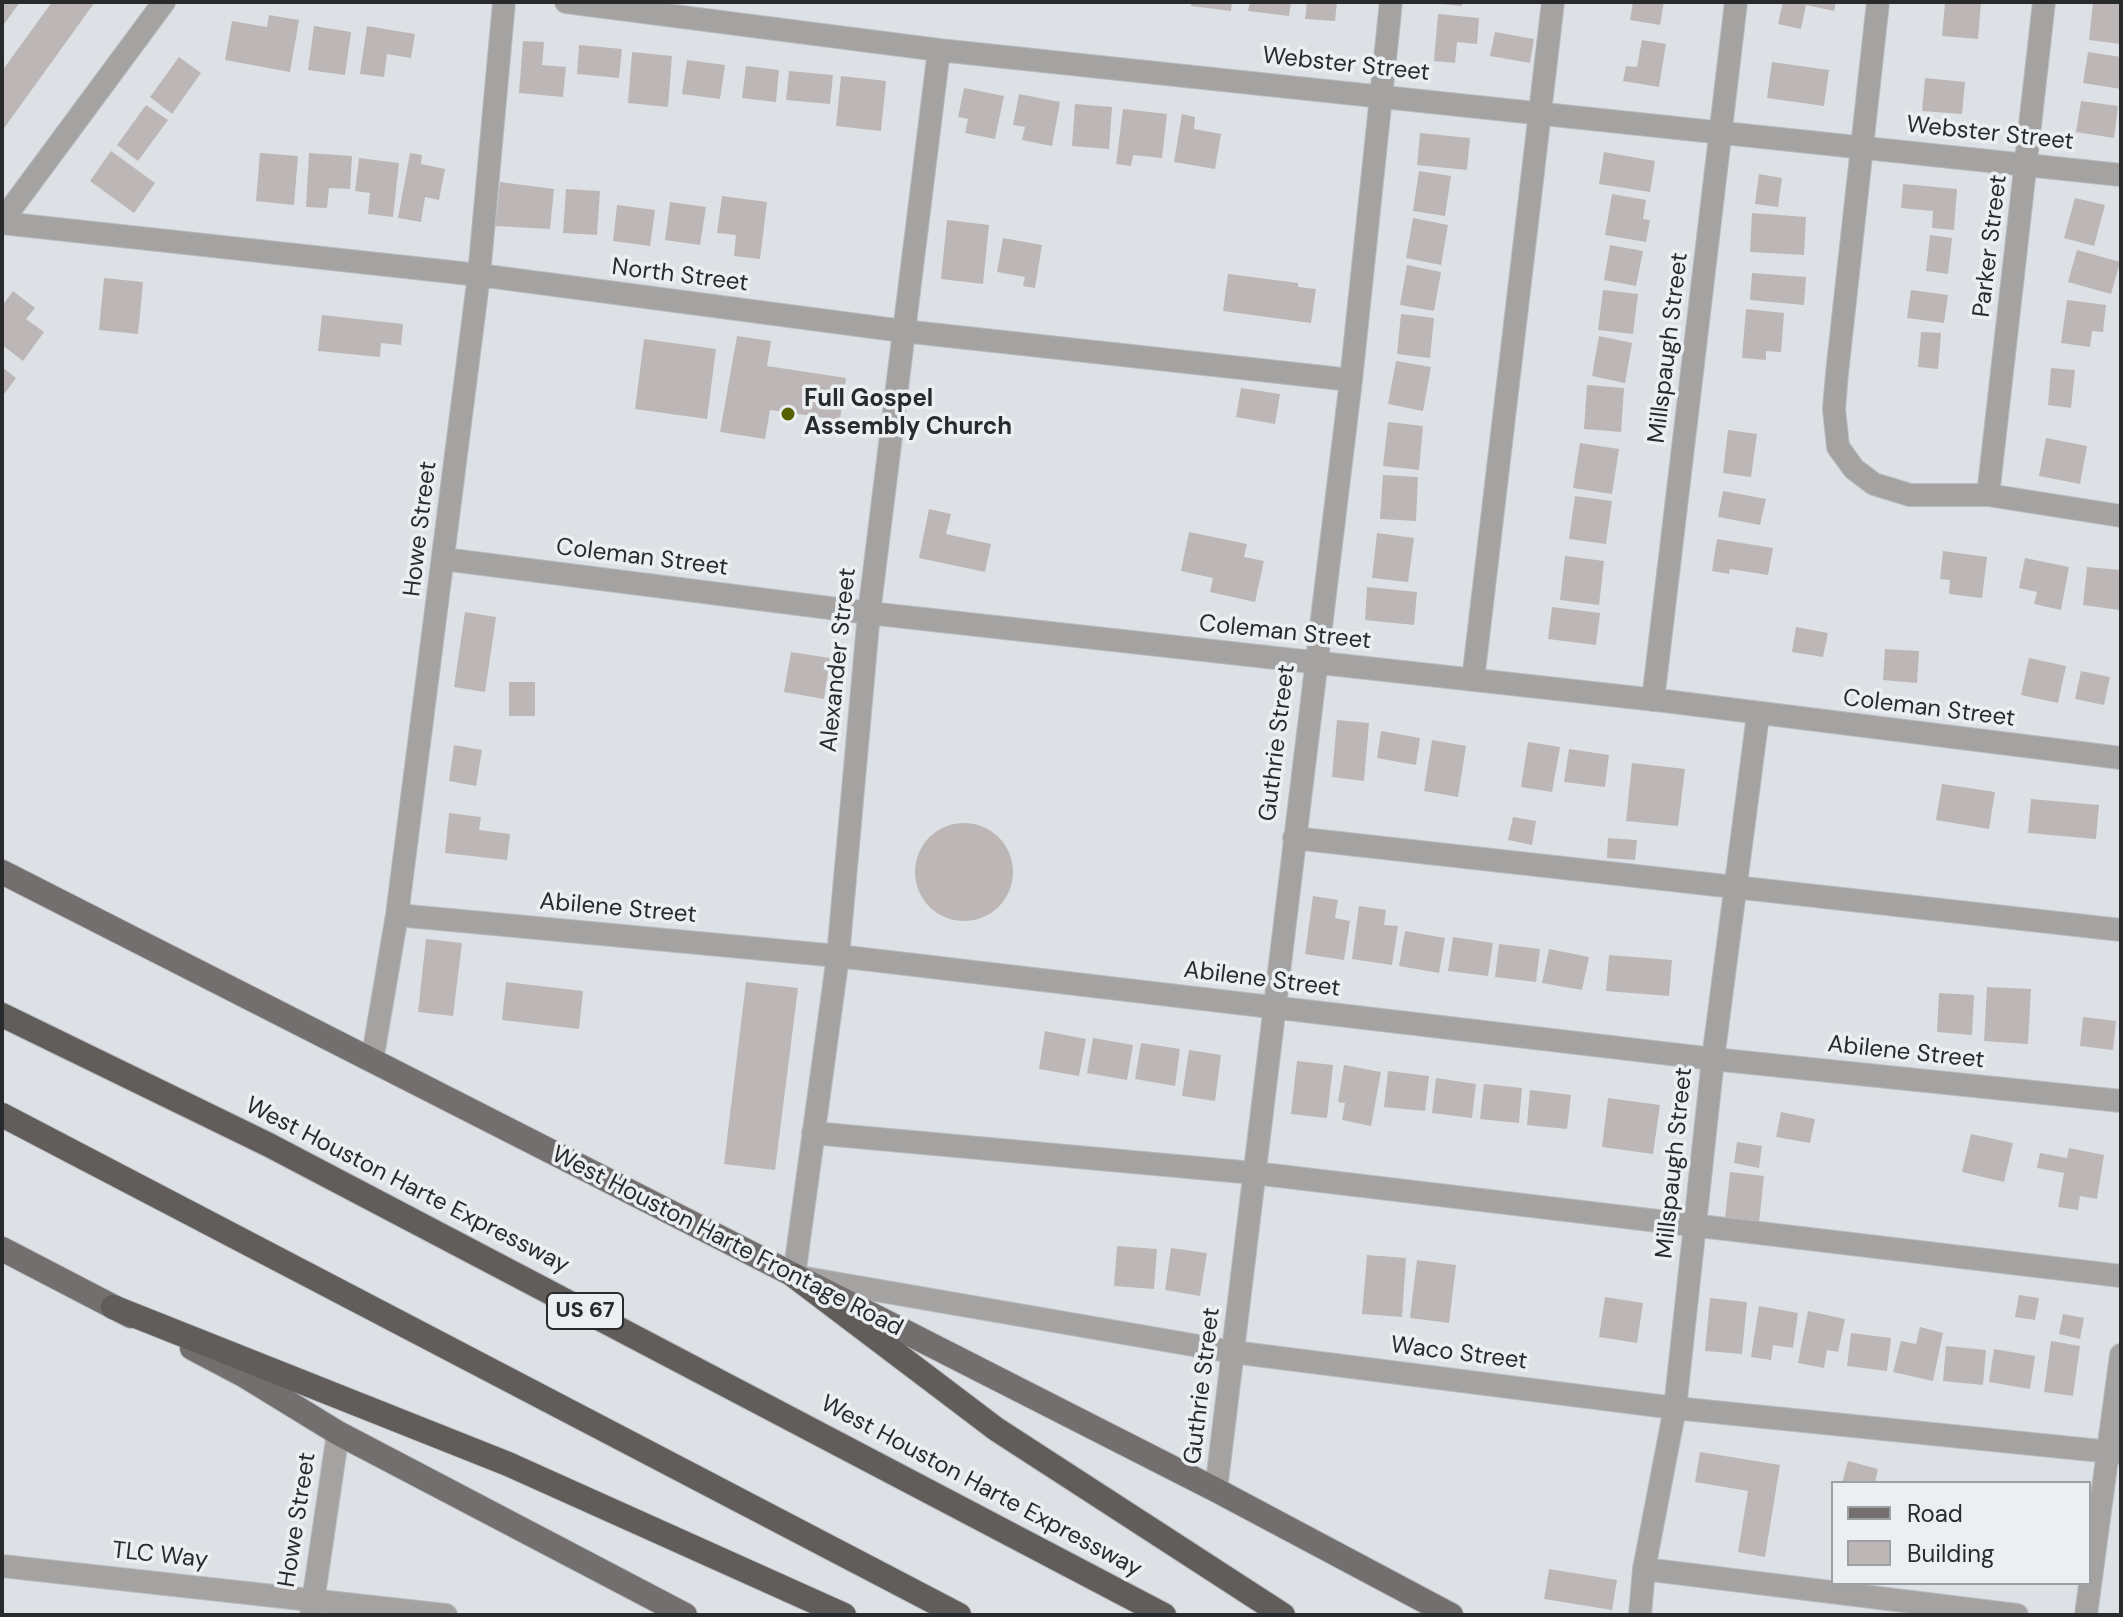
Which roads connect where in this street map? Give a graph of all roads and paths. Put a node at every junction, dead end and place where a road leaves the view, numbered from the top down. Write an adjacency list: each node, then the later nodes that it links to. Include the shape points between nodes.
1 (164, 2): 16 (street)
2 (504, 2): 17 (street, Howe Street)
3 (566, 2): 9 (street, Webster Street)
4 (1391, 2): 10 (street, Guthrie Street)
5 (1553, 2): 11 (street)
6 (1736, 2): 12 (street, Millspaugh Street)
7 (1878, 2): 13 (street)
8 (2044, 2): 14 (street, Parker Street)
9 (939, 50): 10 (street, Webster Street); 18 (street, Alexander Street)
10 (1382, 95): 11 (street, Webster Street); 19 (street, Guthrie Street)
11 (1540, 113): 12 (street, Webster Street); 25 (street)
12 (1721, 132): 13 (street, Webster Street); 26 (street, Millspaugh Street)
13 (1861, 146): 14 (street, Webster Street); 20 (street, via 1834,409 1838,447 1874,484 1910,495)
14 (2027, 164): 15 (street, Webster Street); 20 (street, Parker Street)
15 (2121, 175)
16 (2, 222): 17 (street, North Street)
17 (479, 275): 18 (street, North Street); 22 (street, Howe Street)
18 (903, 331): 19 (street, North Street); 23 (street, Alexander Street)
19 (1351, 380): 24 (street, Guthrie Street)
20 (1988, 495): 21 (street)
21 (2121, 516)
22 (443, 559): 23 (street, Coleman Street); 32 (street, Howe Street)
23 (869, 613): 24 (street, Coleman Street); 34 (street, Alexander Street)
24 (1314, 663): 25 (street, Coleman Street); 29 (street, Guthrie Street)
25 (1473, 680): 26 (street, Coleman Street)
26 (1653, 700): 27 (street, Coleman Street)
27 (1758, 715): 28 (street, Coleman Street); 31 (street, Millspaugh Street)
28 (2121, 758)
29 (1294, 838): 31 (street); 35 (street, Guthrie Street)
30 (2, 872): 38 (main road, West Houston Harte Frontage Road)
31 (1736, 885): 33 (street); 37 (street, Millspaugh Street)
32 (397, 915): 34 (street, Abilene Street); 38 (street, Howe Street)
33 (2121, 930)
34 (838, 956): 35 (street, Abilene Street); 41 (street, Alexander Street)
35 (1274, 1008): 37 (street, Abilene Street); 42 (street, Guthrie Street)
36 (2, 1015): 61 (highway, West Houston Harte Expressway / US 67, via 269,1145)
37 (1713, 1059): 39 (street, Abilene Street); 43 (street, Millspaugh Street)
38 (372, 1061): 45 (main road, West Houston Harte Frontage Road)
39 (2121, 1101)
40 (2, 1115): 60 (highway)
41 (813, 1133): 42 (street); 45 (street, Alexander Street)
42 (1254, 1173): 43 (street); 48 (street, Guthrie Street)
43 (1694, 1228): 46 (street); 50 (street, Millspaugh Street)
44 (2, 1249): 47 (main road)
45 (794, 1276): 48 (street, Waco Street); 53 (main road, West Houston Harte Frontage Road); 62 (highway, via 996,1429)
46 (2121, 1276)
47 (113, 1307): 51 (main road, via 245,1376); 59 (highway, via 508,1464)
48 (1233, 1352): 50 (street, Waco Street); 53 (street, Guthrie Street)
49 (2121, 1355): 52 (street)
50 (1675, 1408): 52 (street, Waco Street); 55 (street, Millspaugh Street)
51 (338, 1433): 56 (street, Howe Street); 58 (main road)
52 (2115, 1452): 66 (street)
53 (1216, 1490): 63 (main road, West Houston Harte Frontage Road)
54 (2, 1566): 56 (street, TLC Way)
55 (1644, 1569): 64 (street, Millspaugh Street); 65 (street)
56 (312, 1606): 57 (street, TLC Way)
57 (446, 1615)
58 (685, 1615)
59 (844, 1615)
60 (959, 1615)
61 (1164, 1615)
62 (1283, 1615)
63 (1451, 1615)
64 (1640, 1615)
65 (2017, 1615)
66 (2086, 1615)

